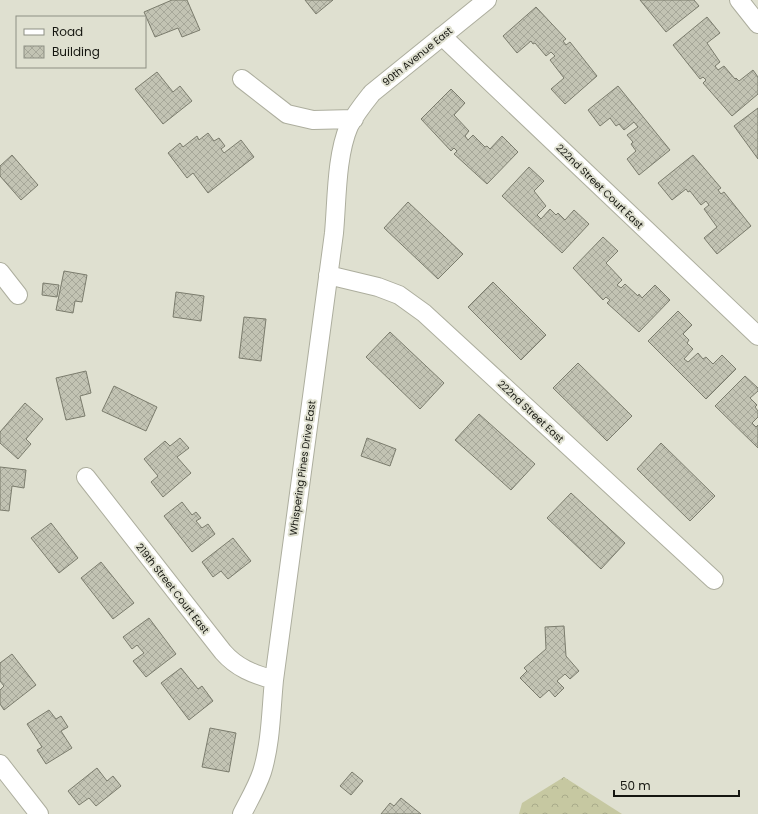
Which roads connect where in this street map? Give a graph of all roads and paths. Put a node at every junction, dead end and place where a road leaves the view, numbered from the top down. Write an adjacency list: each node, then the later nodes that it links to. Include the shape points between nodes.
1 (487, 0): 4 (street, 90th Avenue East)
2 (739, 0): 3 (street)
3 (758, 24)
4 (442, 36): 6 (street, 90th Avenue East, via 372,93); 10 (street, 222nd Street Court East)
5 (242, 79): 6 (street, via 287,114 313,120)
6 (354, 119): 8 (street, Whispering Pines Drive East, via 340,164)
7 (0, 272): 9 (street)
8 (328, 275): 12 (street, 222nd Street East, via 378,286 399,295 424,313); 13 (street, Whispering Pines Drive East)
9 (18, 295)
10 (758, 336)
11 (86, 477): 13 (street, 219th Street Court East, via 233,664 249,673)
12 (714, 580)
13 (274, 680): 16 (street, Whispering Pines Drive East, via 262,771 256,789)
14 (0, 764): 15 (street)
15 (39, 814)
16 (242, 814)

